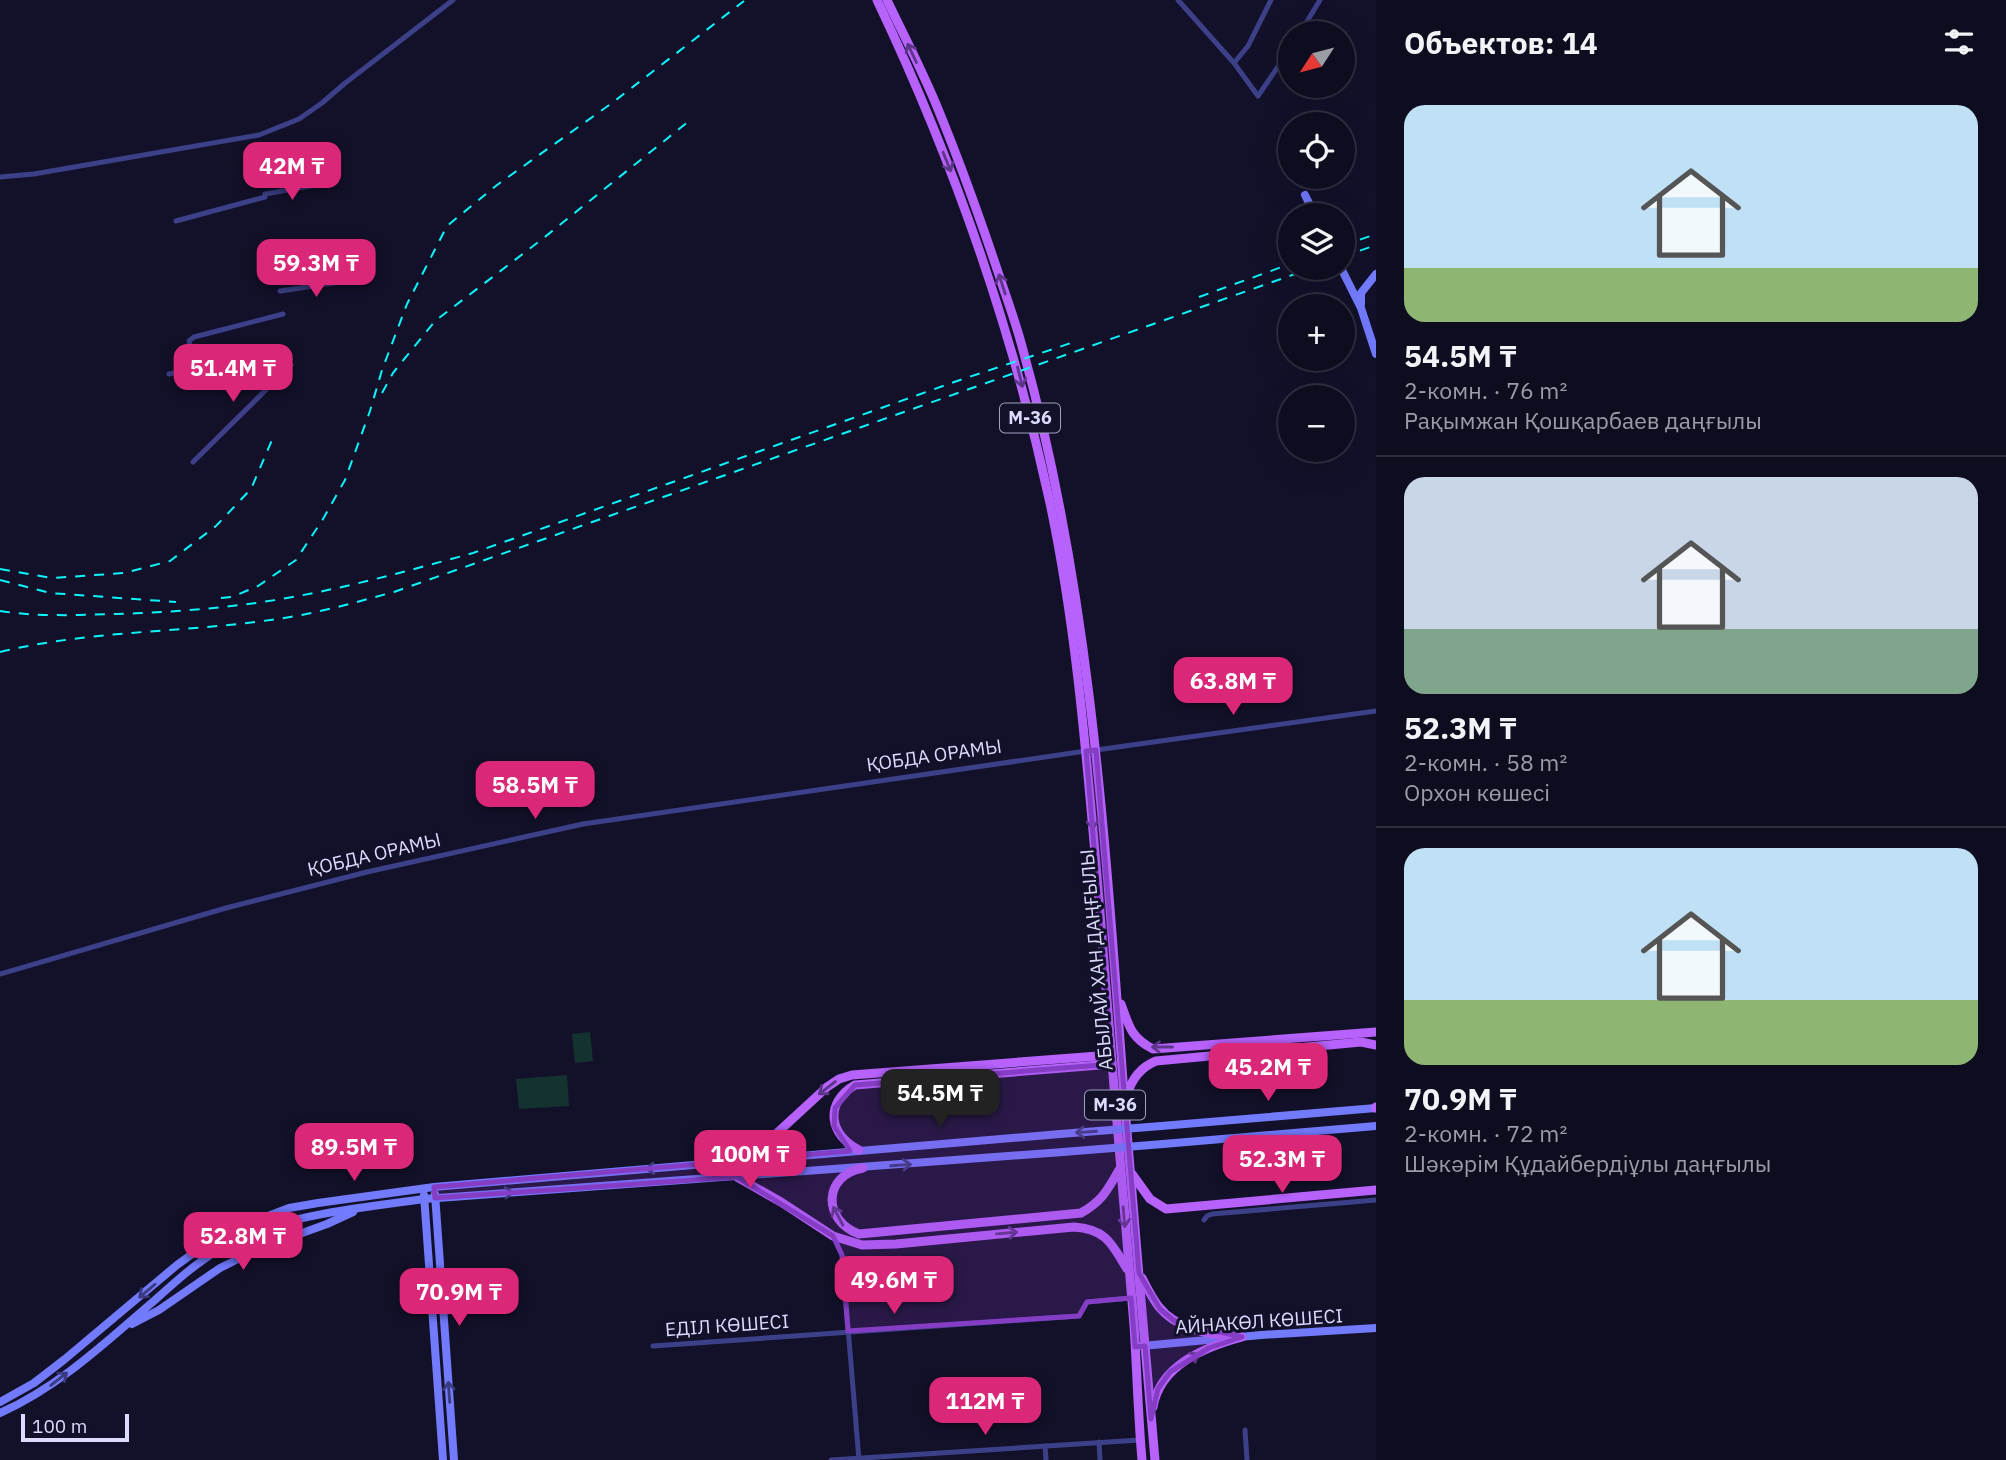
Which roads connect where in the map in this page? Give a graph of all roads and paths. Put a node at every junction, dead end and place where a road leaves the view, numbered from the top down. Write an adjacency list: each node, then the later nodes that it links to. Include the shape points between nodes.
1 (453, 0): 10 (street, via 322,103 299,119 259,135)
2 (877, 0): 26 (main road, M-36, one-way to 26, via 974,230 1013,352 1053,519)
3 (887, 0): 26 (main road, M-36, one-way to 3, via 1076,600 1023,347 937,107)
4 (1178, 0): 8 (street)
5 (1271, 0): 8 (street, via 1248,46)
6 (1320, 0): 7 (street)
7 (1307, 21)
8 (1234, 62): 9 (street, via 1258,96)
9 (1278, 66)
10 (0, 177)
11 (316, 185): 14 (street)
12 (1305, 195): 13 (main road)
13 (1309, 203)
14 (176, 222)
15 (1376, 274): 19 (main road, via 1361,293)
16 (1347, 280): 19 (main road)
17 (348, 281): 18 (street)
18 (280, 291)
19 (1361, 308): 21 (main road)
20 (283, 314): 23 (street, via 194,337 189,341 196,369)
21 (1376, 354)
22 (291, 365): 24 (street)
23 (169, 374)
24 (193, 462)
25 (1376, 711): 26 (street, ҚОБДА ОРАМЫ)
26 (1091, 750): 27 (street, ҚОБДА ОРАМЫ, via 583,824 226,908); 28 (main road, АБЫЛАЙ ХАН ДАҢҒЫЛЫ / M-36); 31 (main road, АБЫЛАЙ ХАН ДАҢҒЫЛЫ / M-36, one-way to 31)
27 (0, 974)
28 (1118, 995): 29 (main road, one-way to 28, via 1153,1049 1131,1032); 33 (main road, АБЫЛАЙ ХАН ДАҢҒЫЛЫ / M-36)
29 (1376, 1032)
30 (1376, 1045): 33 (main road, via 1362,1042 1156,1060 1145,1065 1131,1083)
31 (1112, 1059): 35 (main road, via 855,1085 838,1100 834,1126); 36 (main road, one-way to 36, via 852,1075 827,1087 763,1146); 38 (main road, АБЫЛАЙ ХАН ДАҢҒЫЛЫ / M-36)
32 (1376, 1108): 35 (main road, one-way to 35, bridge)
33 (1125, 1110): 39 (main road, АБЫЛАЙ ХАН ДАҢҒЫЛЫ / M-36)
34 (1376, 1126): 37 (main road, one-way to 34, bridge)
35 (859, 1150): 36 (main road)
36 (719, 1162): 41 (main road, one-way to 41)
37 (863, 1168): 38 (main road, one-way to 37, via 1096,1204 1081,1213 859,1234 841,1224 832,1204 844,1175); 40 (main road)
38 (1120, 1169): 50 (main road, АБЫЛАЙ ХАН ДАҢҒЫЛЫ / M-36, one-way to 50)
39 (1130, 1172): 43 (main road, via 1150,1199 1166,1209); 50 (main road, АБЫЛАЙ ХАН ДАҢҒЫЛЫ / M-36)
40 (737, 1177): 44 (main road, one-way to 40); 49 (main road)
41 (434, 1187): 42 (main road); 44 (main road)
42 (423, 1189): 45 (main road); 58 (main road, one-way to 58, via 289,1208 239,1227 177,1265 34,1383)
43 (1376, 1190)
44 (435, 1198): 45 (main road); 67 (main road, one-way to 44)
45 (424, 1199): 47 (main road); 66 (main road)
46 (1376, 1200): 48 (street, via 1212,1214)
47 (363, 1208): 53 (main road, via 229,1263); 53 (main road, via 286,1221 216,1251)
48 (1204, 1220)
49 (832, 1236): 50 (main road, one-way to 50, via 862,1245 896,1244 1086,1228 1107,1238); 54 (street, via 842,1255)
50 (1134, 1273): 51 (main road, АБЫЛАЙ ХАН ДАҢҒЫЛЫ / M-36); 55 (main road, via 1160,1309 1176,1322 1210,1334); 57 (main road, АБЫЛАЙ ХАН ДАҢҒЫЛЫ / M-36)
51 (1131, 1298): 54 (street, ЕДІЛ КӨШЕСІ, via 1087,1302 1079,1316); 57 (main road, АБЫЛАЙ ХАН ДАҢҒЫЛЫ / M-36)
52 (1376, 1328): 55 (main road, АЙНАКӨЛ КӨШЕСІ)
53 (120, 1330): 59 (main road, one-way to 53, via 46,1389)
54 (848, 1331): 56 (street, ЕДІЛ КӨШЕСІ); 65 (street)
55 (1242, 1337): 57 (main road, АЙНАКӨЛ КӨШЕСІ); 60 (main road, one-way to 55, via 1158,1389 1170,1372 1209,1348)
56 (653, 1346)
57 (1140, 1346): 60 (main road, АБЫЛАЙ ХАН ДАҢҒЫЛЫ / M-36); 62 (main road, АБЫЛАЙ ХАН ДАҢҒЫЛЫ / M-36)
58 (0, 1402)
59 (0, 1413)
60 (1151, 1419): 72 (main road, АБЫЛАЙ ХАН ДАҢҒЫЛЫ / M-36)
61 (1245, 1430): 73 (street)
62 (1140, 1440): 63 (street); 71 (main road, АБЫЛАЙ ХАН ДАҢҒЫЛЫ / M-36)
63 (1099, 1442): 64 (street); 70 (street)
64 (1045, 1446): 65 (street); 69 (street)
65 (859, 1459): 68 (street)
66 (443, 1460)
67 (454, 1460)
68 (831, 1460)
69 (1046, 1460)
70 (1100, 1460)
71 (1142, 1460)
72 (1154, 1460)
73 (1247, 1460)

